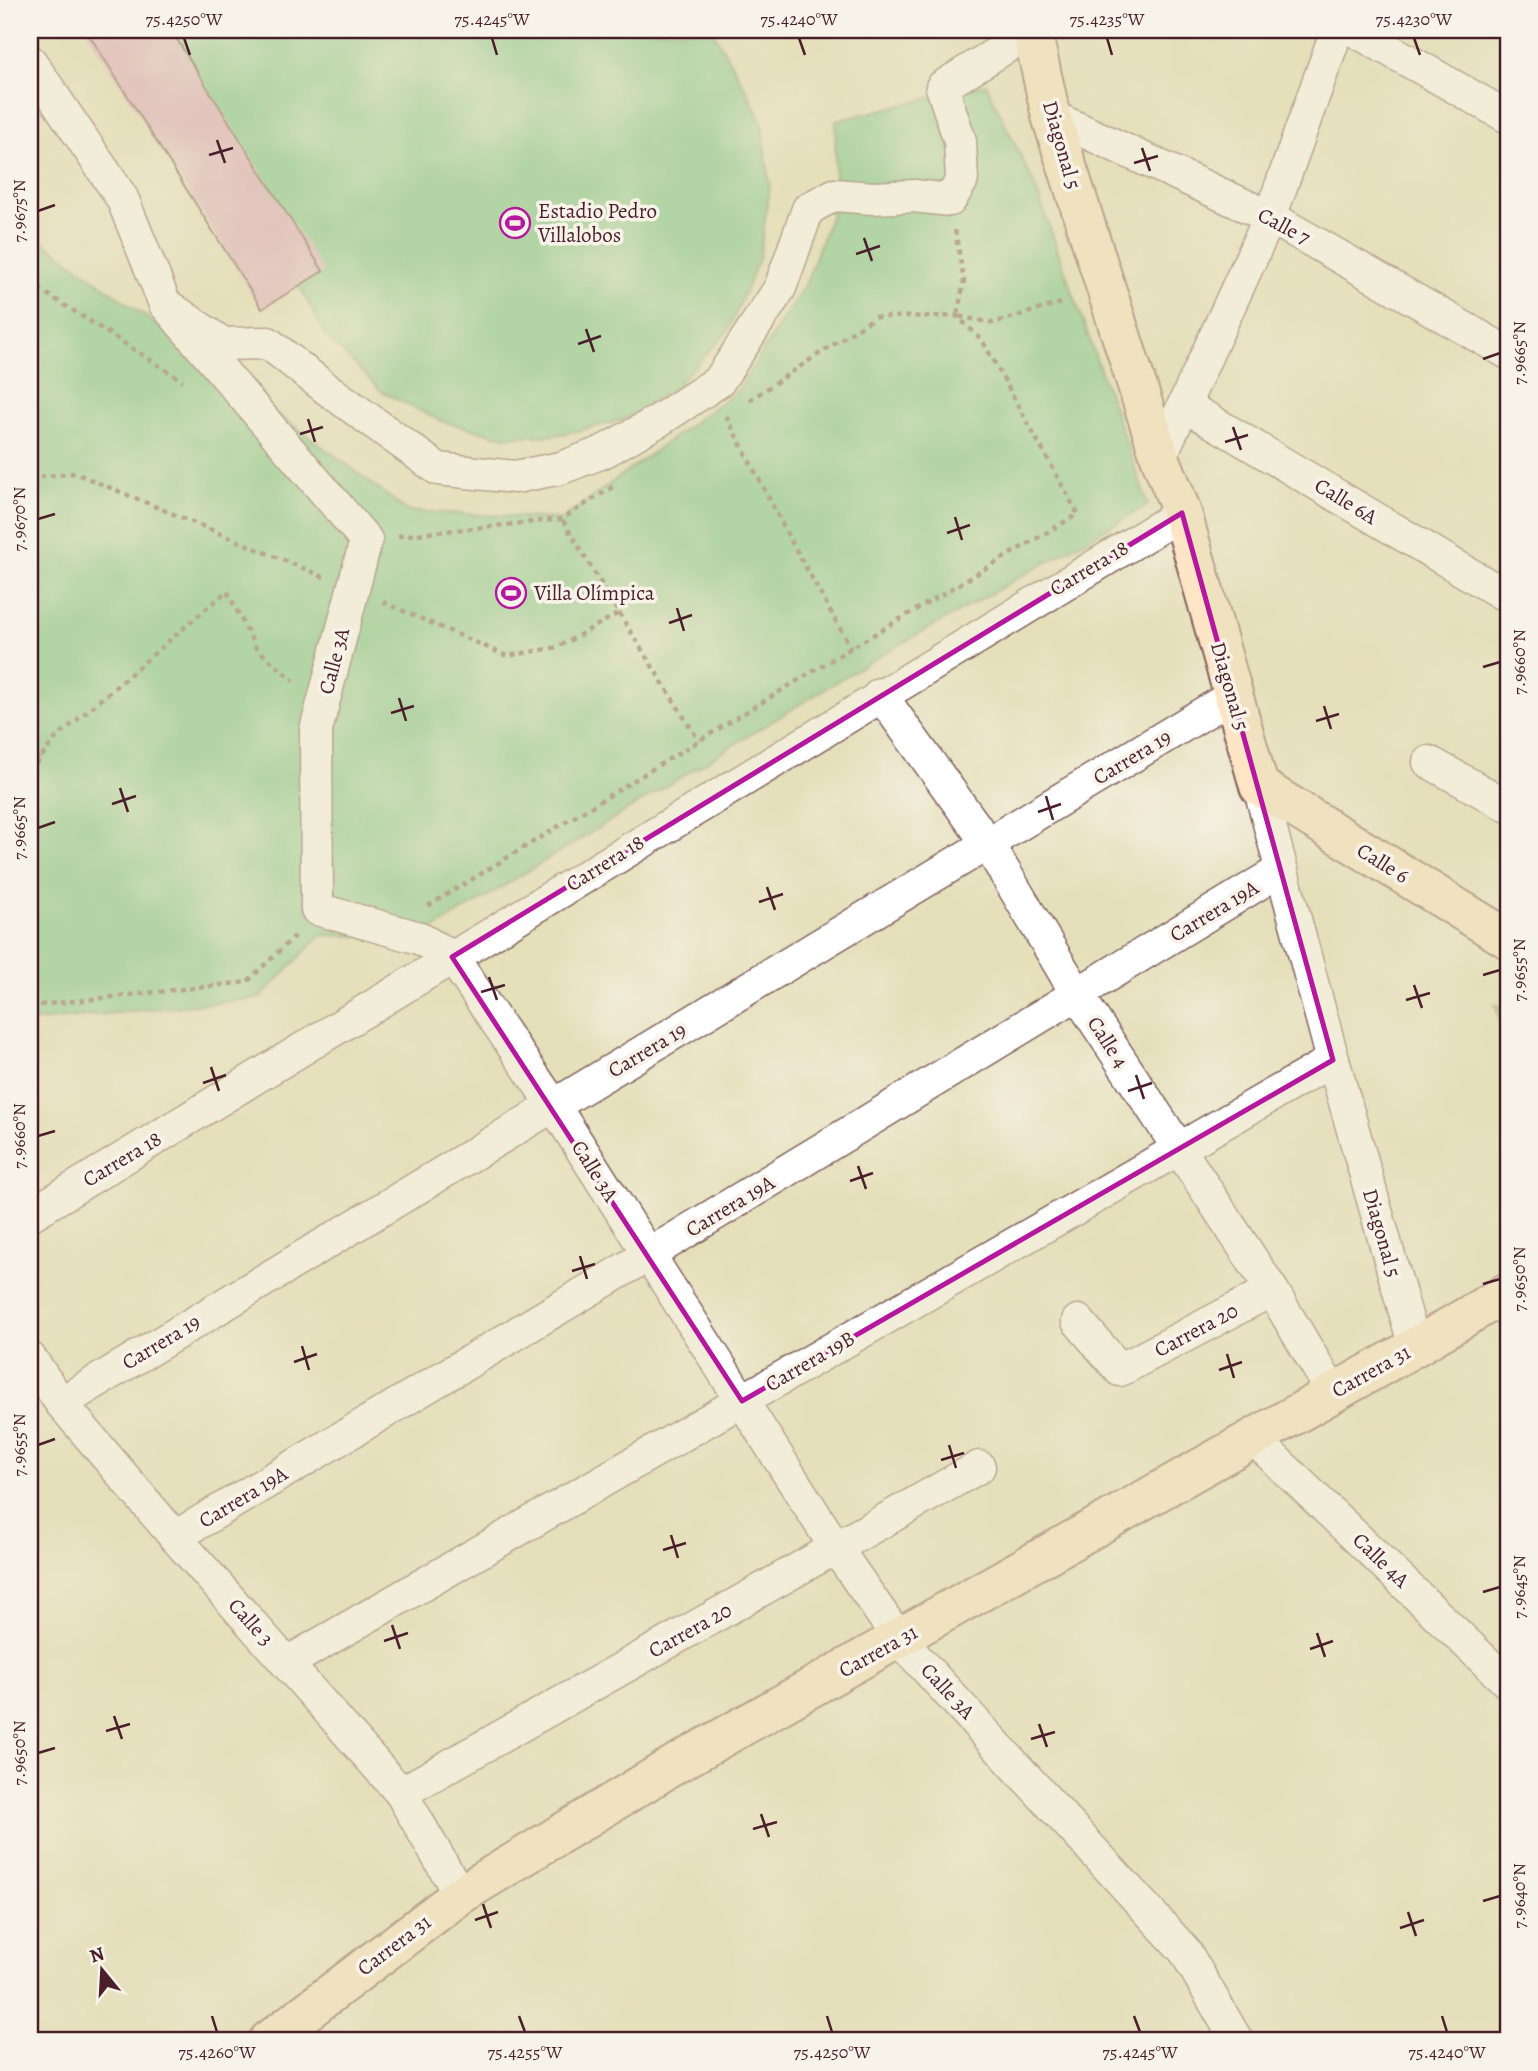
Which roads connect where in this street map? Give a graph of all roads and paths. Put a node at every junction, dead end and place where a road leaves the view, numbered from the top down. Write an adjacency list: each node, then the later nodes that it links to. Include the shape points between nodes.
1 (1032, 30): 5 (main road, Diagonal 5); 7 (street, via 942,87 960,141 962,180)
2 (1337, 30): 8 (street)
3 (1354, 30): 6 (street)
4 (30, 61): 11 (street, via 122,198)
5 (1052, 116): 8 (street, Calle 7); 18 (main road, Diagonal 5)
6 (1508, 117)
7 (950, 200): 11 (street, via 834,195 808,209 780,288 719,381 604,452 561,468 515,477 438,469 268,343 223,344); 12 (path, via 964,281)
8 (1270, 216): 13 (street, Calle 7); 15 (street)
9 (30, 284): 14 (path)
10 (1061, 303): 12 (path, via 993,323)
11 (165, 304): 23 (street)
12 (957, 316): 16 (path, via 875,317); 27 (path, via 982,340 1078,514)
13 (1508, 352)
14 (192, 386)
15 (1184, 405): 18 (street); 25 (street, Calle 6A)
16 (737, 407)
17 (715, 422): 27 (path, via 726,415)
18 (1160, 457): 21 (main road, Diagonal 5)
19 (30, 478): 24 (path, via 75,473)
20 (624, 480): 22 (path)
21 (1182, 513): 28 (street, Carrera 18); 29 (main road, Diagonal 5)
22 (562, 519): 23 (path); 26 (path)
23 (366, 540): 24 (street, Calle 3A)
24 (353, 589): 26 (path, via 507,656 558,647); 30 (street, Calle 3A)
25 (1508, 597)
26 (619, 612): 31 (path)
27 (851, 648): 31 (path)
28 (880, 694): 38 (street, Calle 4); 43 (street, Carrera 18)
29 (1233, 696): 36 (main road, Diagonal 5); 38 (street, Carrera 19)
30 (322, 705): 33 (path, via 256,648 227,591 55,738); 41 (street, Calle 3A, via 316,730 317,909)
31 (699, 741): 40 (path)
32 (30, 747): 33 (path)
33 (39, 760): 35 (path)
34 (1429, 762): 37 (street)
35 (30, 772)
36 (1259, 786): 39 (street, Diagonal 5); 42 (main road, Calle 6)
37 (1508, 806)
38 (988, 844): 44 (street, Calle 4); 47 (street, Carrera 19)
39 (1281, 870): 44 (street, Carrera 19A); 46 (street, Diagonal 5)
40 (425, 908)
41 (348, 918): 43 (street, Calle 3A, via 419,937); 45 (path, via 312,919 247,982)
42 (1508, 939)
43 (452, 957): 47 (street, Calle 3A); 49 (street, Carrera 18)
44 (1077, 994): 48 (street, Calle 4); 50 (street, Carrera 19A)
45 (30, 1006)
46 (1333, 1060): 48 (street, Carrera 19B); 54 (street, Diagonal 5)
47 (554, 1106): 50 (street, Calle 3A); 58 (street, Carrera 19)
48 (1179, 1149): 51 (street, Calle 4); 57 (street, Carrera 19B)
49 (30, 1215)
50 (649, 1255): 57 (street, Calle 3A); 61 (street, Carrera 19A)
51 (1272, 1290): 53 (street, Carrera 20, via 1120,1370); 56 (street, Calle 4)
52 (1508, 1292): 54 (main road, Carrera 31)
53 (1078, 1321)
54 (1415, 1348): 56 (main road, Carrera 31)
55 (30, 1358): 58 (street, Calle 3)
56 (1333, 1393): 59 (main road, Carrera 31)
57 (742, 1401): 62 (street, Calle 3A); 64 (street, Carrera 19B)
58 (61, 1403): 61 (street, Calle 3)
59 (1253, 1438): 63 (main road, Carrera 31); 65 (street, Calle 4A)
60 (979, 1467): 62 (street, Carrera 20)
61 (176, 1537): 64 (street, Calle 3)
62 (836, 1548): 63 (street, Calle 3A); 66 (street, Carrera 20)
63 (899, 1639): 67 (main road, Carrera 31, via 674,1765); 69 (street, Calle 3A, via 1185,1951)
64 (287, 1663): 66 (street, Calle 3)
65 (1508, 1683)
66 (401, 1793): 67 (street, Calle 3)
67 (460, 1895): 68 (main road, Carrera 31)
68 (268, 2041)
69 (1237, 2041)

